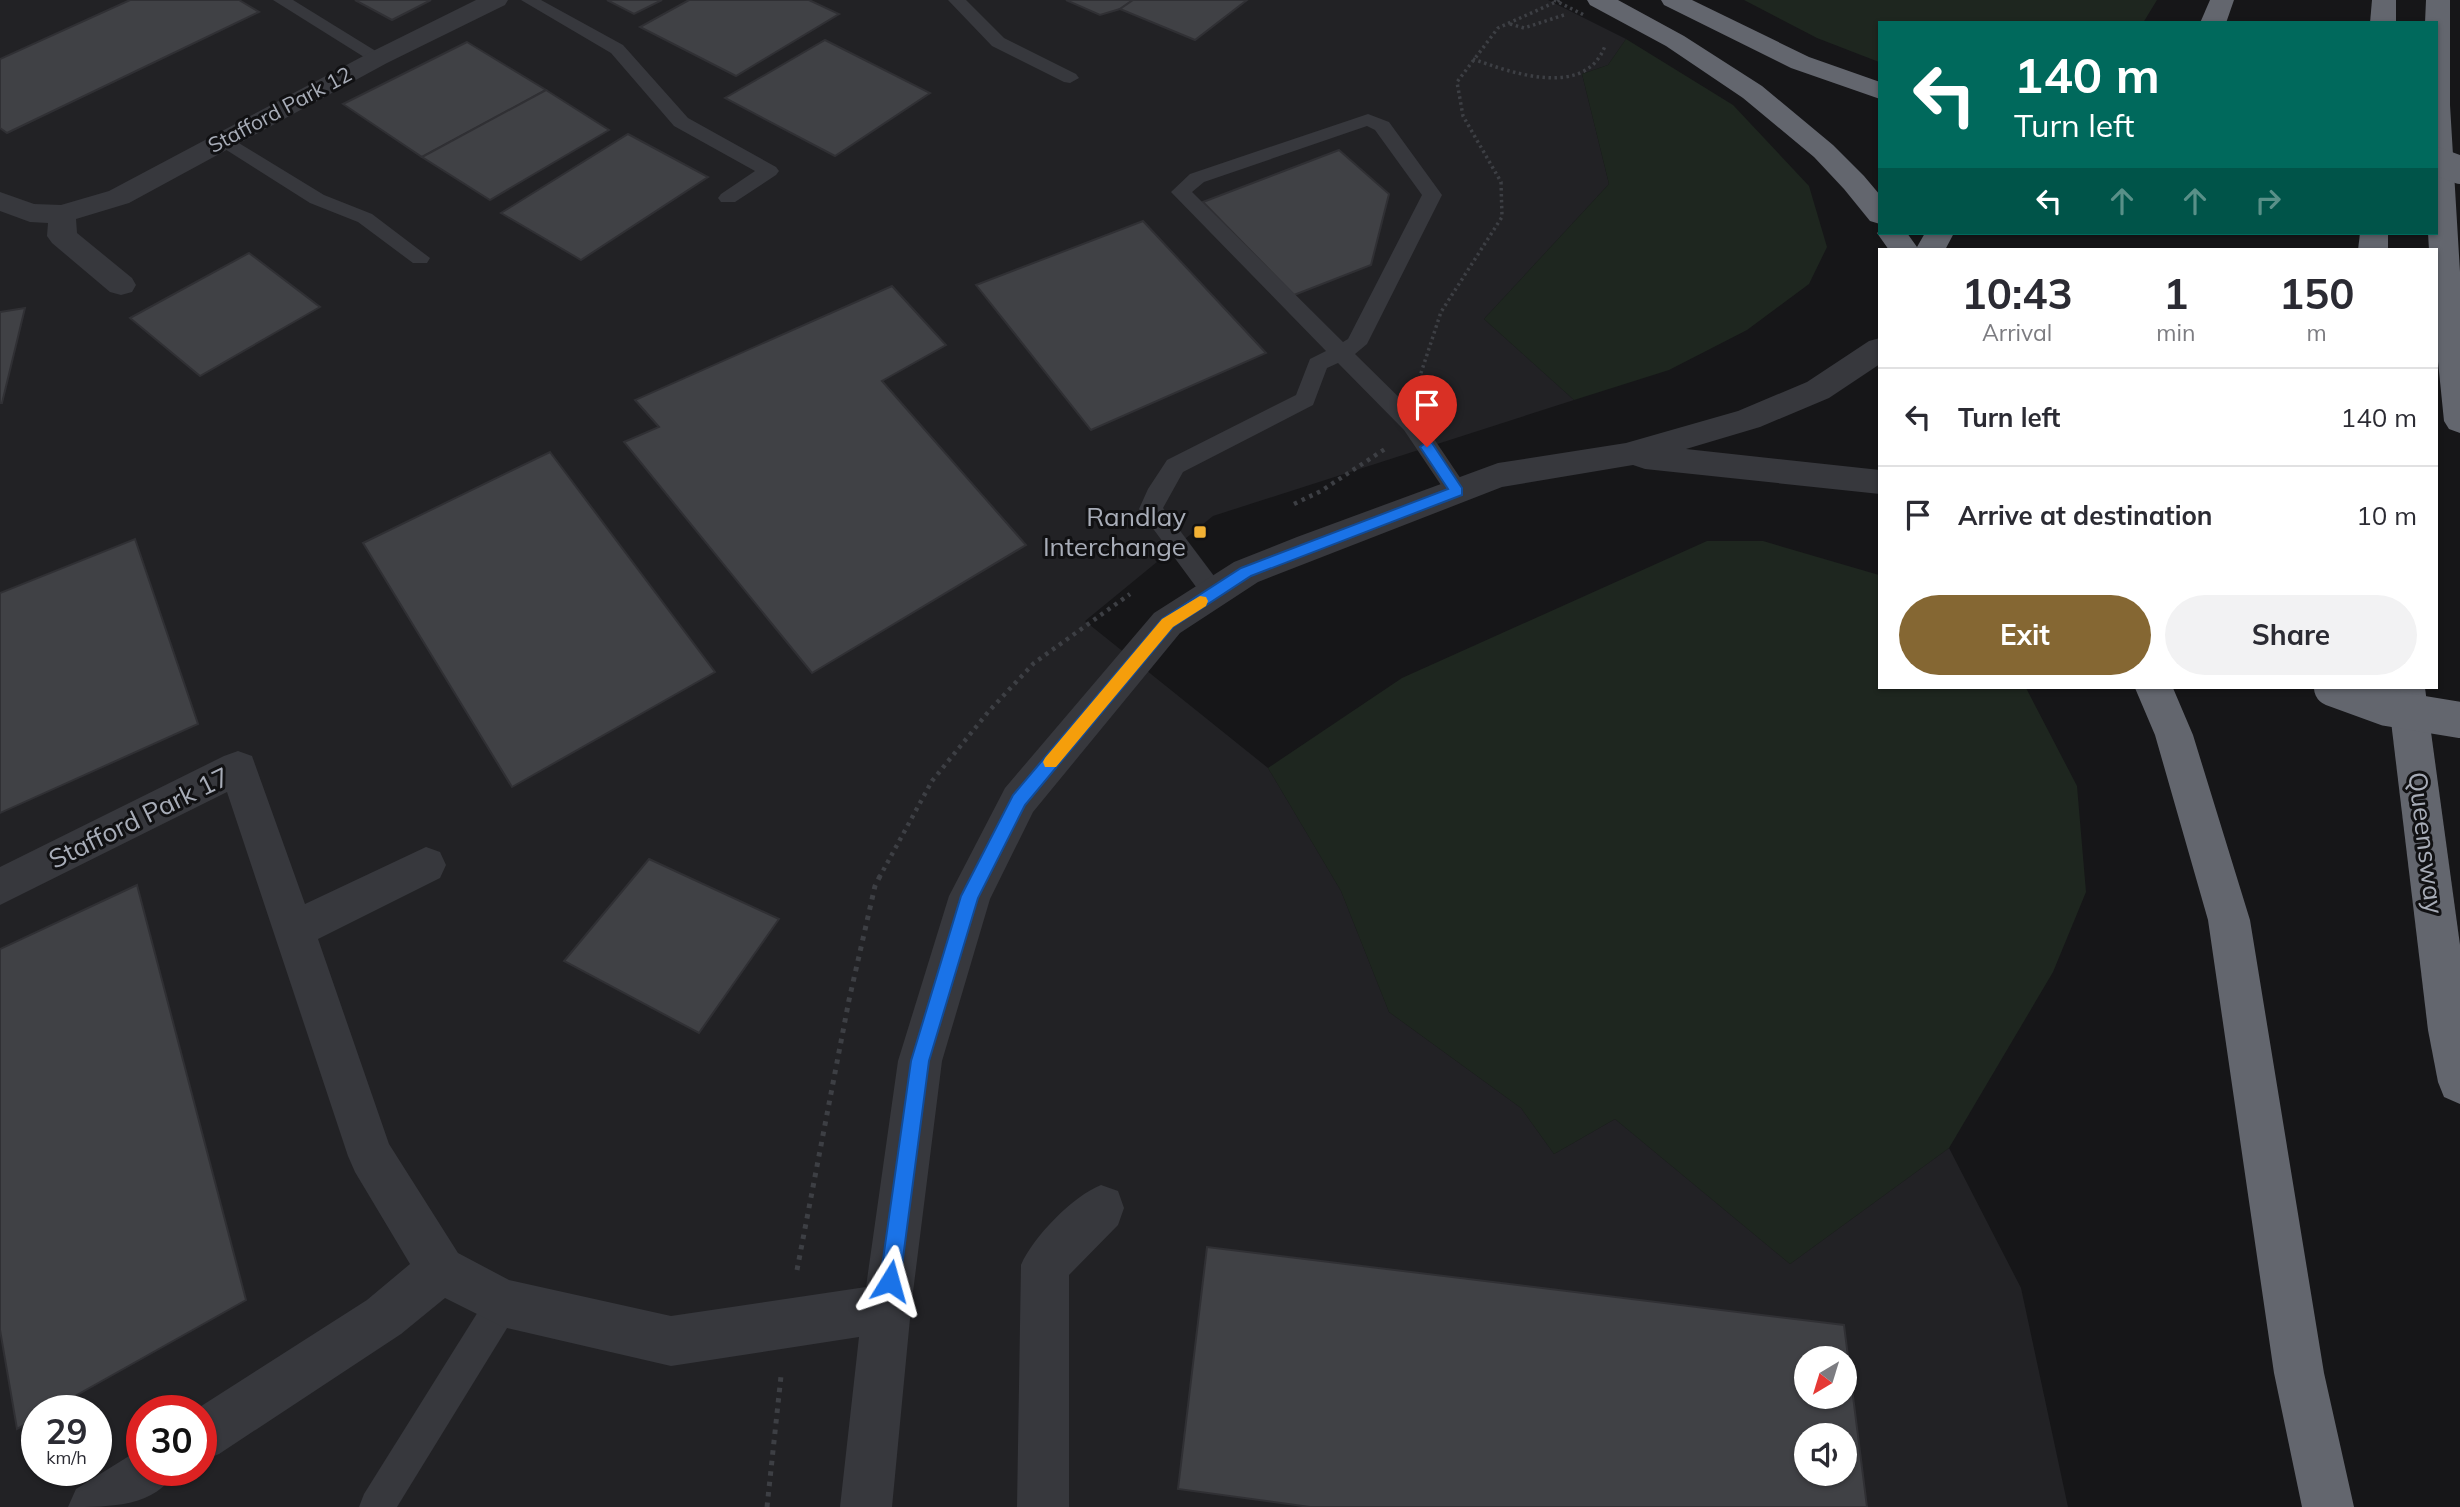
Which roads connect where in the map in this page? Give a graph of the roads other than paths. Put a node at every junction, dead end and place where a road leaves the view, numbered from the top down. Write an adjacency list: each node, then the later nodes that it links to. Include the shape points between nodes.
1 (281, 0): 13 (lane)
2 (496, 0): 13 (street, Stafford Park 12)
3 (529, 0): 20 (lane, via 617,49 681,122 769,171)
4 (956, 0): 15 (lane, via 998,41)
5 (1673, 0): 16 (highway, via 1771,48)
6 (2222, 0): 10 (highway)
7 (2384, 0): 11 (highway)
8 (2438, 0): 12 (highway)
9 (1600, 8): 22 (highway, via 1704,58 1812,139)
10 (2214, 21)
11 (2383, 21)
12 (2437, 21)
13 (377, 58): 17 (street, Stafford Park 12)
14 (2438, 75): 28 (highway, via 2444,282)
15 (1070, 79)
16 (1878, 91)
17 (224, 140): 23 (street, Stafford Park 12, via 119,197); 24 (lane, via 317,199 365,218)
18 (2438, 162): 19 (highway, bridge)
19 (2460, 170)
20 (728, 198)
21 (0, 201): 23 (street, Stafford Park 12, via 30,214)
22 (1878, 213)
23 (62, 214): 25 (street, via 61,236)
24 (420, 258)
25 (121, 285)
26 (1878, 350): 29 (street, via 1807,395 1749,419)
27 (1340, 354): 27 (lane, via 1356,344 1432,195 1382,127 1368,120 1197,178 1181,192); 31 (lane, via 1412,424); 32 (lane, via 1318,364 1305,400 1175,466 1156,495 1152,509)
28 (2460, 421)
29 (1626, 454): 30 (street); 31 (street, via 1498,475)
30 (1878, 482)
31 (1457, 491): 32 (street, via 1246,572)
32 (1214, 593): 44 (street, via 1167,623 1019,800 970,896 920,1061)
33 (2154, 689): 51 (highway, via 2174,736 2229,920 2299,1373)
34 (2335, 689): 36 (highway, bridge, via 2387,708)
35 (2406, 689): 40 (highway, Queensway)
36 (2460, 720)
37 (426, 865): 39 (street)
38 (0, 887): 39 (street, Stafford Park 17, via 238,768)
39 (293, 930): 42 (street, Stafford Park 17, via 371,1156)
40 (2460, 1082)
41 (1101, 1208): 50 (street, via 1045,1265)
42 (441, 1270): 43 (street); 45 (street, via 384,1317)
43 (503, 1303): 44 (street, via 671,1341); 48 (lane)
44 (887, 1308): 49 (street)
45 (217, 1426)
46 (126, 1486): 47 (street)
47 (93, 1507)
48 (377, 1507)
49 (866, 1507)
50 (1042, 1507)
51 (2328, 1507)

